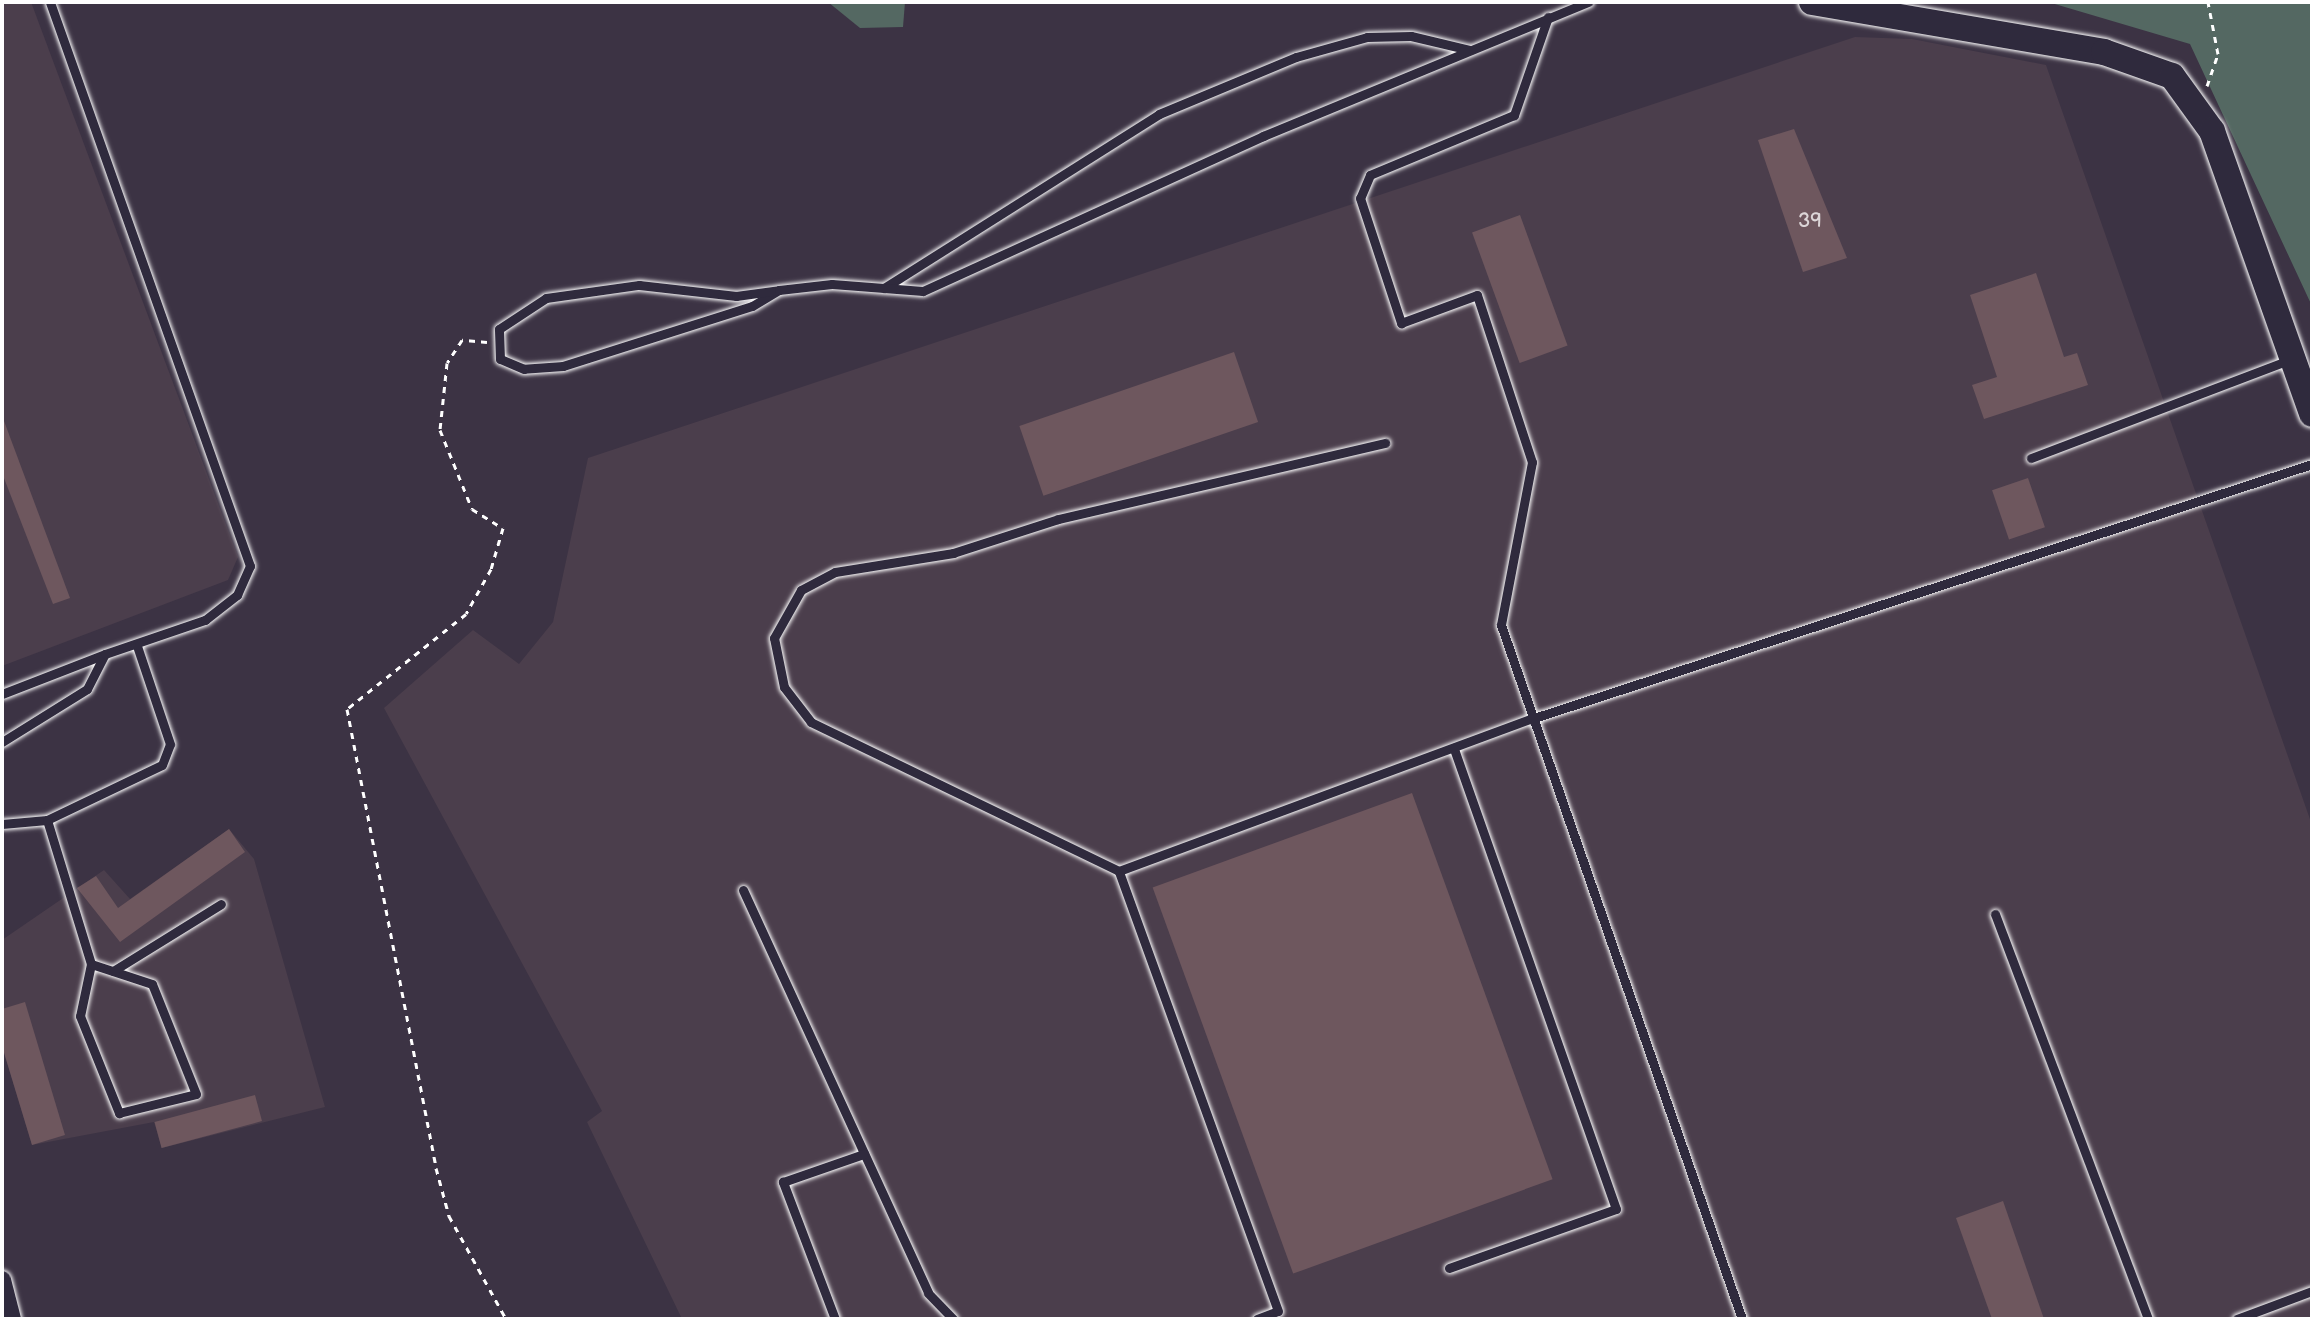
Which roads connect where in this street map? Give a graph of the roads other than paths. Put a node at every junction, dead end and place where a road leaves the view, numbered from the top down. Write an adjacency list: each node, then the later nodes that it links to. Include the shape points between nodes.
1 (50, 2): 13 (lane, via 250,566 237,595 205,620)
2 (1588, 2): 4 (lane)
3 (1812, 2): 8 (street, via 2145,62 2172,76 2199,108)
4 (1548, 17): 5 (lane); 16 (lane, via 1514,115 1370,175 1360,198 1401,323 1477,295 1532,462 1501,625)
5 (1470, 50): 6 (lane, via 923,291); 6 (lane, via 1411,36 1367,37 1296,57 1159,114)
6 (884, 288): 7 (lane)
7 (779, 290): 7 (lane, via 736,296 639,285 546,298 499,329 500,359 524,369 563,366 752,306)
8 (2301, 370): 9 (street); 11 (lane)
9 (2312, 414)
10 (1385, 443): 21 (lane, via 1058,519 953,553 835,572 801,590 774,638 784,687 811,722)
11 (2031, 458)
12 (2312, 464): 16 (lane)
13 (137, 646): 14 (lane); 19 (lane, via 170,744 162,765)
14 (105, 654): 15 (lane); 17 (lane, via 87,689)
15 (2, 694)
16 (1531, 719): 18 (lane); 35 (lane)
17 (2, 742)
18 (1454, 748): 21 (lane); 28 (lane, via 1616,1209)
19 (47, 820): 20 (lane); 25 (lane)
20 (2, 824)
21 (1119, 871): 34 (lane, via 1278,1311)
22 (743, 890): 27 (lane)
23 (221, 904): 26 (lane)
24 (1995, 914): 36 (lane)
25 (91, 964): 26 (lane); 26 (lane, via 80,1016 119,1113 196,1094 152,984)
26 (113, 971)
27 (864, 1154): 32 (lane, via 783,1182); 33 (lane, via 928,1293)
28 (1449, 1268)
29 (2, 1280): 31 (street)
30 (2312, 1291): 37 (lane)
31 (12, 1319)
32 (835, 1319)
33 (953, 1319)
34 (1257, 1319)
35 (1742, 1319)
36 (2148, 1319)
37 (2237, 1319)

